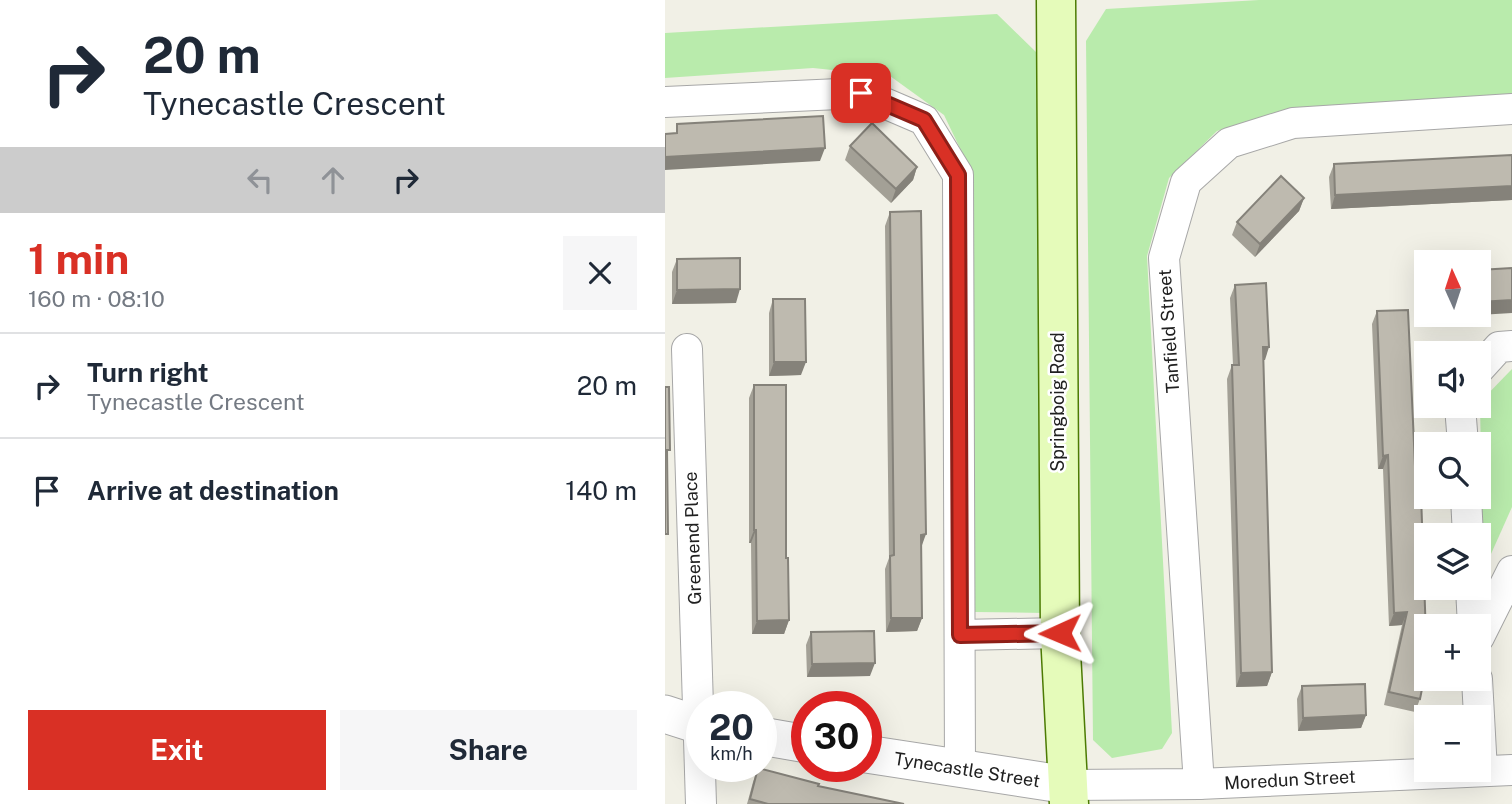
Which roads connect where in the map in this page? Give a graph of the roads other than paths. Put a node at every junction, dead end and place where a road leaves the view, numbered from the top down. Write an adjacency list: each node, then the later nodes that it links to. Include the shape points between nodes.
1 (1056, 0): 9 (main road, Springboig Road)
2 (665, 102): 10 (street, via 861,93 924,120 958,175)
3 (1512, 109): 20 (street, Tanfield Street, via 1293,122 1229,143 1186,182 1164,258)
4 (1512, 346): 6 (street, via 1500,347)
5 (687, 349): 11 (street, Greenend Place)
6 (1491, 356)
7 (1512, 571): 8 (street)
8 (1490, 614)
9 (1060, 633): 10 (street); 21 (main road, Springboig Road)
10 (960, 635): 15 (street)
11 (700, 691)
12 (665, 714): 13 (street)
13 (686, 721)
14 (882, 757): 15 (street, Tynecastle Street)
15 (960, 770): 21 (street, Tynecastle Street)
16 (1512, 770): 17 (street, Moredun Street)
17 (1491, 771)
18 (1414, 774): 20 (street, Moredun Street)
19 (701, 782): 22 (street, Greenend Place)
20 (1199, 784): 21 (street, Moredun Street)
21 (1069, 795)
22 (701, 804)

